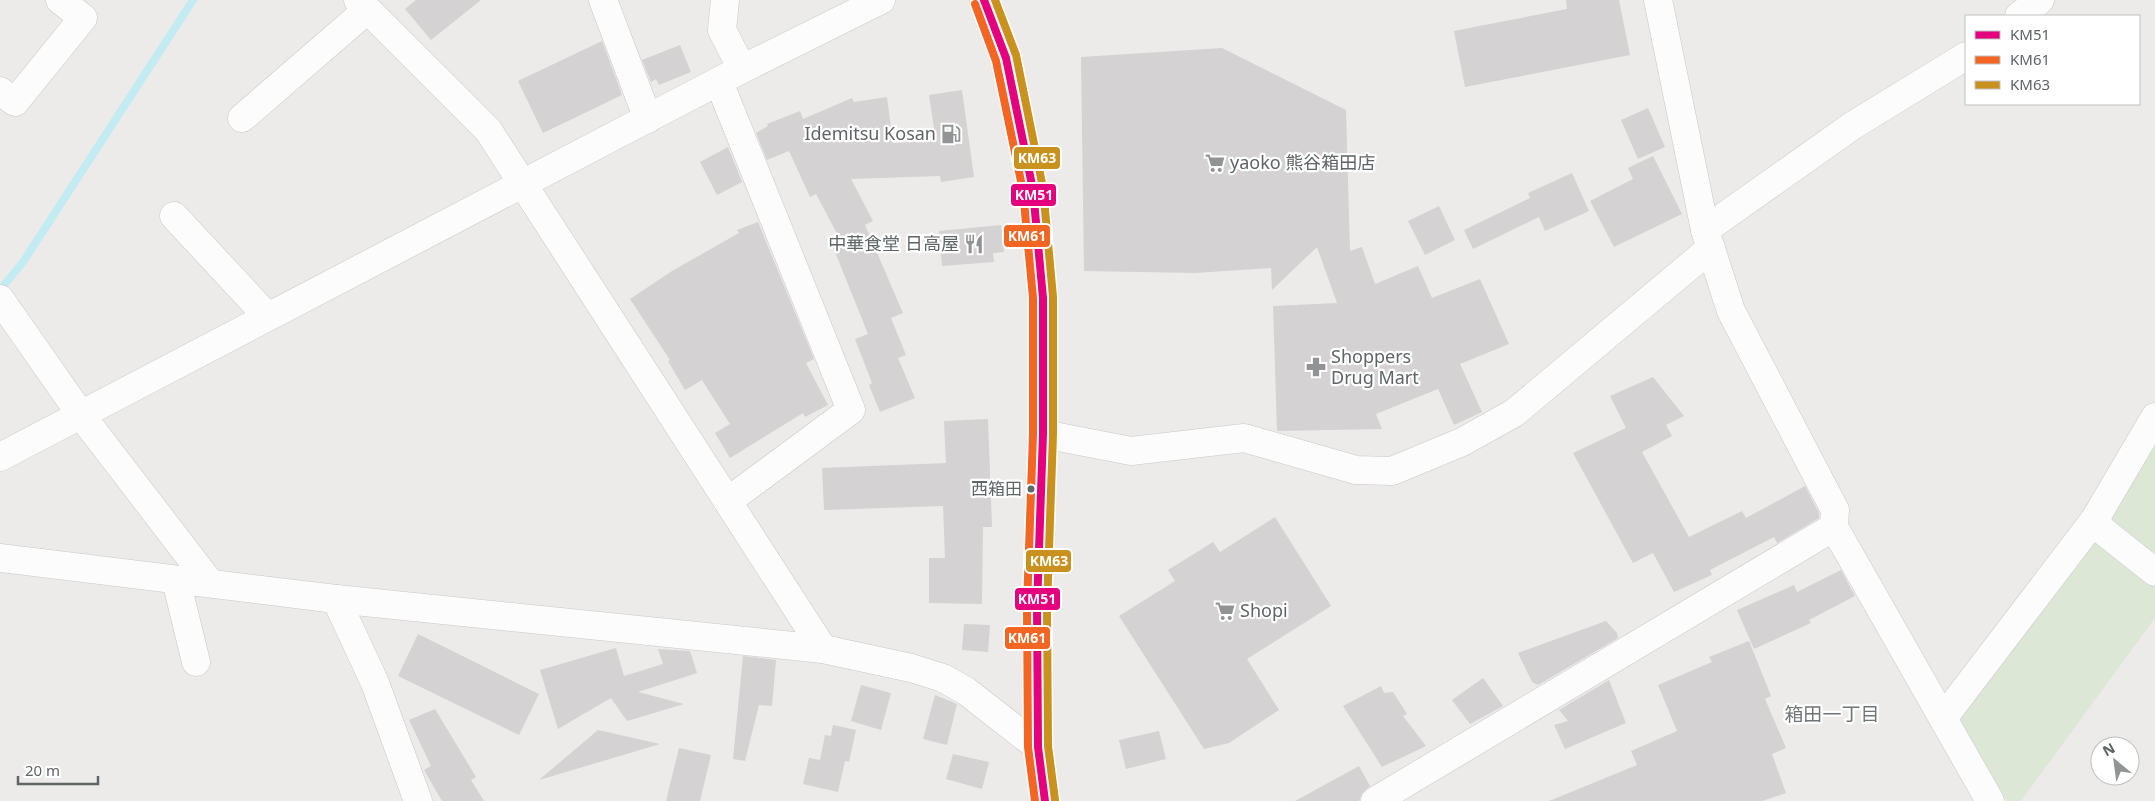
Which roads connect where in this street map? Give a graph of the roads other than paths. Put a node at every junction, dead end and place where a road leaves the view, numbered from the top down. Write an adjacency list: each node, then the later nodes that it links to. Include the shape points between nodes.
1 (60, 0): 13 (street, via 83,18 15,102)
2 (603, 0): 15 (street)
3 (725, 0): 11 (street, via 722,30)
4 (881, 0): 11 (street)
5 (984, 0): 23 (street, via 1006,58 1033,190 1042,298)
6 (1658, 0): 18 (street)
7 (2040, 0): 9 (street)
8 (362, 5): 14 (street); 16 (street, via 488,130)
9 (2020, 15)
10 (1965, 57): 18 (street, via 1852,126)
11 (742, 69): 12 (street)
12 (719, 82): 15 (street); 25 (street, via 851,410)
13 (0, 91)
14 (242, 118)
15 (648, 119): 16 (street)
16 (523, 185): 20 (street); 25 (street)
17 (174, 216): 20 (street)
18 (1708, 239): 23 (street, via 1514,413 1462,442 1392,471 1356,470 1244,438 1131,451); 27 (street, via 1731,311 1835,510)
19 (2, 302): 21 (street)
20 (267, 316): 21 (street)
21 (81, 415): 24 (street); 31 (street)
22 (2155, 417): 26 (street)
23 (1043, 434): 36 (street, via 1037,607)
24 (0, 457)
25 (728, 501): 33 (street)
26 (2095, 519): 29 (street, via 2102,530); 35 (street)
27 (1834, 527): 35 (street); 37 (street)
28 (0, 558): 30 (street)
29 (2155, 572)
30 (176, 580): 31 (street); 34 (street)
31 (210, 583): 32 (street)
32 (336, 599): 33 (street); 38 (street, via 375,683)
33 (822, 649): 36 (street, via 943,678 989,708)
34 (196, 662)
35 (1944, 717): 40 (street)
36 (1038, 747): 39 (street)
37 (1381, 800)
38 (418, 801)
39 (1045, 801)
40 (1990, 801)

